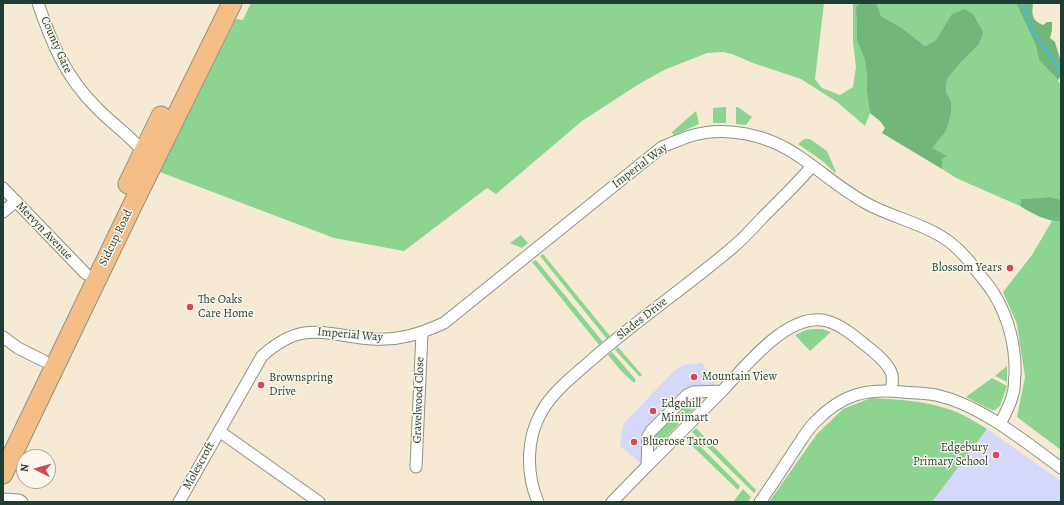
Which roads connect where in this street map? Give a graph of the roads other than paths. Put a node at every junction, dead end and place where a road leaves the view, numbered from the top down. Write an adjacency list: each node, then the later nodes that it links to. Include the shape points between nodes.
1 (38, 3): 4 (street, County Gate, via 55,47 72,79 95,107)
2 (219, 3): 5 (highway, Sidcup Road)
3 (232, 3): 23 (highway, Sidcup Road)
4 (129, 135): 5 (street, via 143,138); 6 (street, County Gate)
5 (152, 135): 6 (highway, Sidcup Road)
6 (143, 152): 11 (highway, Sidcup Road)
7 (812, 166): 12 (street, Imperial Way, via 781,146 743,133 706,132 678,140 662,147 444,323); 17 (street, Imperial Way, via 863,202 940,235 969,259 987,283 1003,312 1012,338 1015,362 1014,392); 28 (street, Slades Drive, via 734,248 608,345 547,403 536,424 530,449 531,479)
8 (3, 188): 9 (street, Mervyn Avenue)
9 (16, 201): 10 (street); 11 (street, Mervyn Avenue)
10 (3, 212)
11 (86, 274): 14 (highway, Sidcup Road)
12 (422, 333): 18 (street, Imperial Way, via 399,338 372,339 308,332 282,340 262,356); 21 (street, Gravelwood Close)
13 (3, 337): 14 (street)
14 (44, 361): 19 (highway, Sidcup Road)
15 (722, 391): 16 (street, via 775,338 793,326 815,320 838,325 874,352 892,376); 20 (street); 20 (street, via 693,392 687,395 651,431 648,436)
16 (891, 391): 17 (street, via 936,395 978,411); 30 (street, via 870,391 850,396 832,407 815,422)
17 (1000, 424): 22 (street)
18 (219, 430): 26 (street, Molescroft); 27 (street)
19 (3, 447)
20 (647, 466): 29 (street)
21 (416, 467)
22 (1061, 468)
23 (3, 474)
24 (3, 499): 25 (street)
25 (22, 502)
26 (179, 502)
27 (319, 502)
28 (538, 502)
29 (612, 502)
30 (760, 502)

